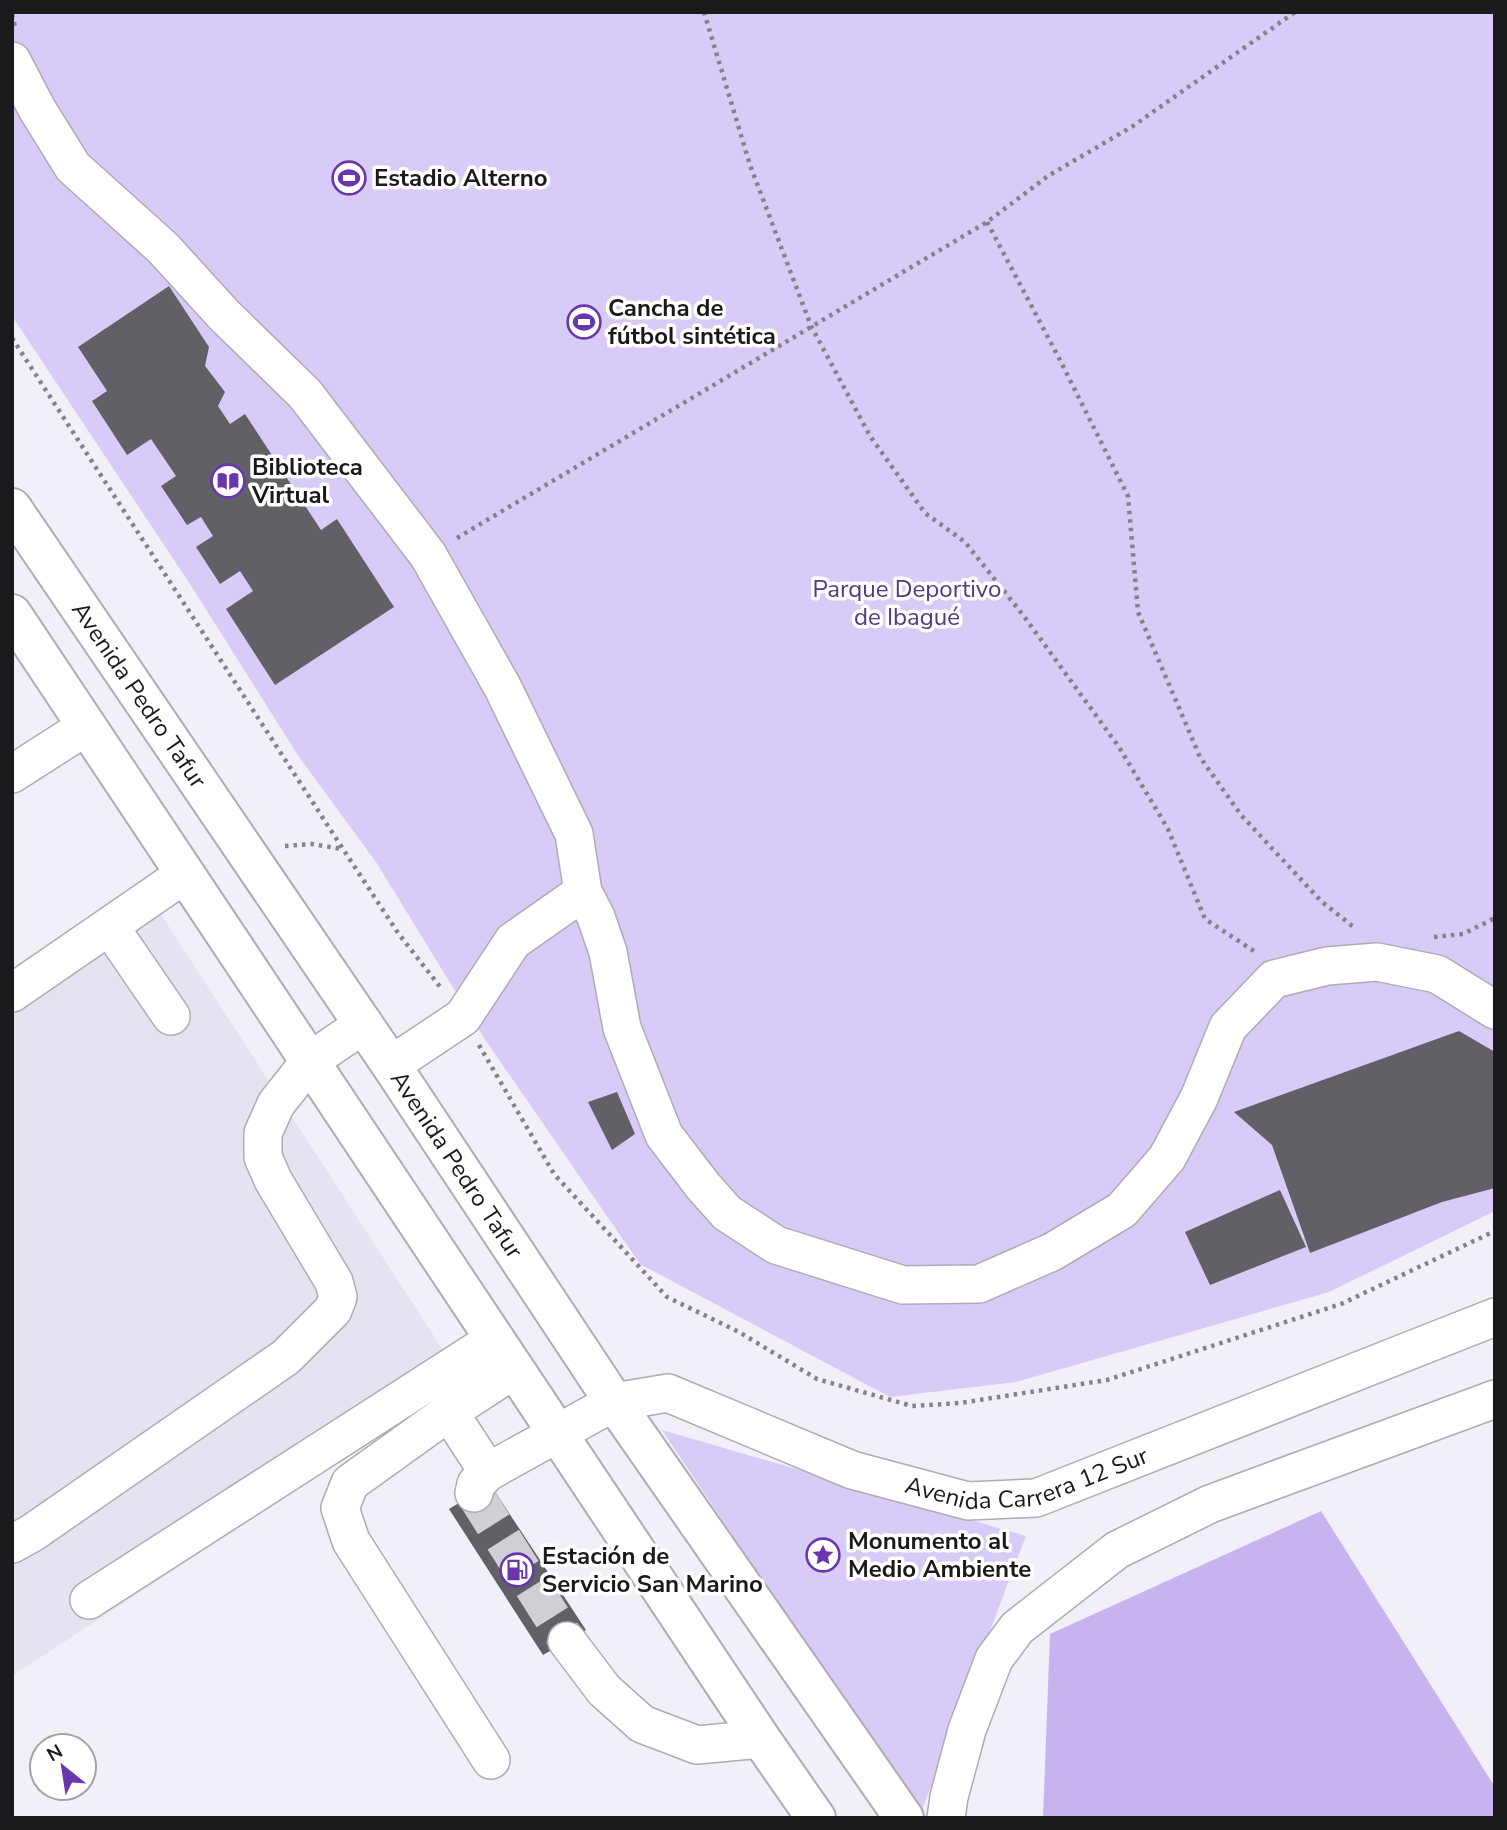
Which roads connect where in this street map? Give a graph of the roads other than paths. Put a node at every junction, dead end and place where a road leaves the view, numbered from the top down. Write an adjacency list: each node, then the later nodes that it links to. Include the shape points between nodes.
1 (15, 48): 7 (street, via 37,109 73,167 163,248 305,394 428,555 503,688 574,834)
2 (12, 508): 12 (main road, Avenida Pedro Tafur)
3 (12, 614): 4 (main road)
4 (87, 726): 5 (street); 6 (main road)
5 (12, 774)
6 (185, 874): 8 (street); 13 (main road)
7 (583, 892): 10 (street, via 608,952 622,1028 664,1135 703,1186 727,1213 776,1245 903,1285 979,1284 1052,1252 1122,1210 1167,1157 1199,1098 1228,1027 1274,979 1326,966 1377,962 1437,974); 14 (street, via 513,941 463,1017)
8 (110, 926): 9 (street); 11 (street)
9 (12, 993)
10 (1495, 1010)
11 (171, 1016)
12 (364, 1024): 13 (street); 14 (main road, Avenida Pedro Tafur)
13 (310, 1061): 16 (main road); 21 (street, via 276,1104 263,1133 263,1157 334,1282 338,1297 333,1310 286,1357)
14 (391, 1065): 18 (main road, Avenida Pedro Tafur)
15 (1495, 1317): 18 (street, Avenida Carrera 12 Sur, via 1036,1498 968,1501 852,1470 668,1393)
16 (505, 1354): 19 (street); 20 (main road); 22 (street)
17 (1495, 1399): 28 (street, via 1210,1504 1117,1550 1017,1628 993,1659 967,1730)
18 (614, 1402): 20 (street, Avenida Carrera 12 Sur); 27 (main road, Avenida Pedro Tafur)
19 (449, 1412): 20 (street, Avenida Carrera 12 Sur, via 481,1483); 25 (street, via 350,1483 340,1508 351,1541)
20 (558, 1434): 24 (main road)
21 (12, 1544)
22 (89, 1600)
23 (567, 1641): 24 (street, via 604,1690 642,1724 697,1745)
24 (761, 1739): 26 (main road)
25 (491, 1759)
26 (816, 1818)
27 (904, 1818)
28 (946, 1818)

